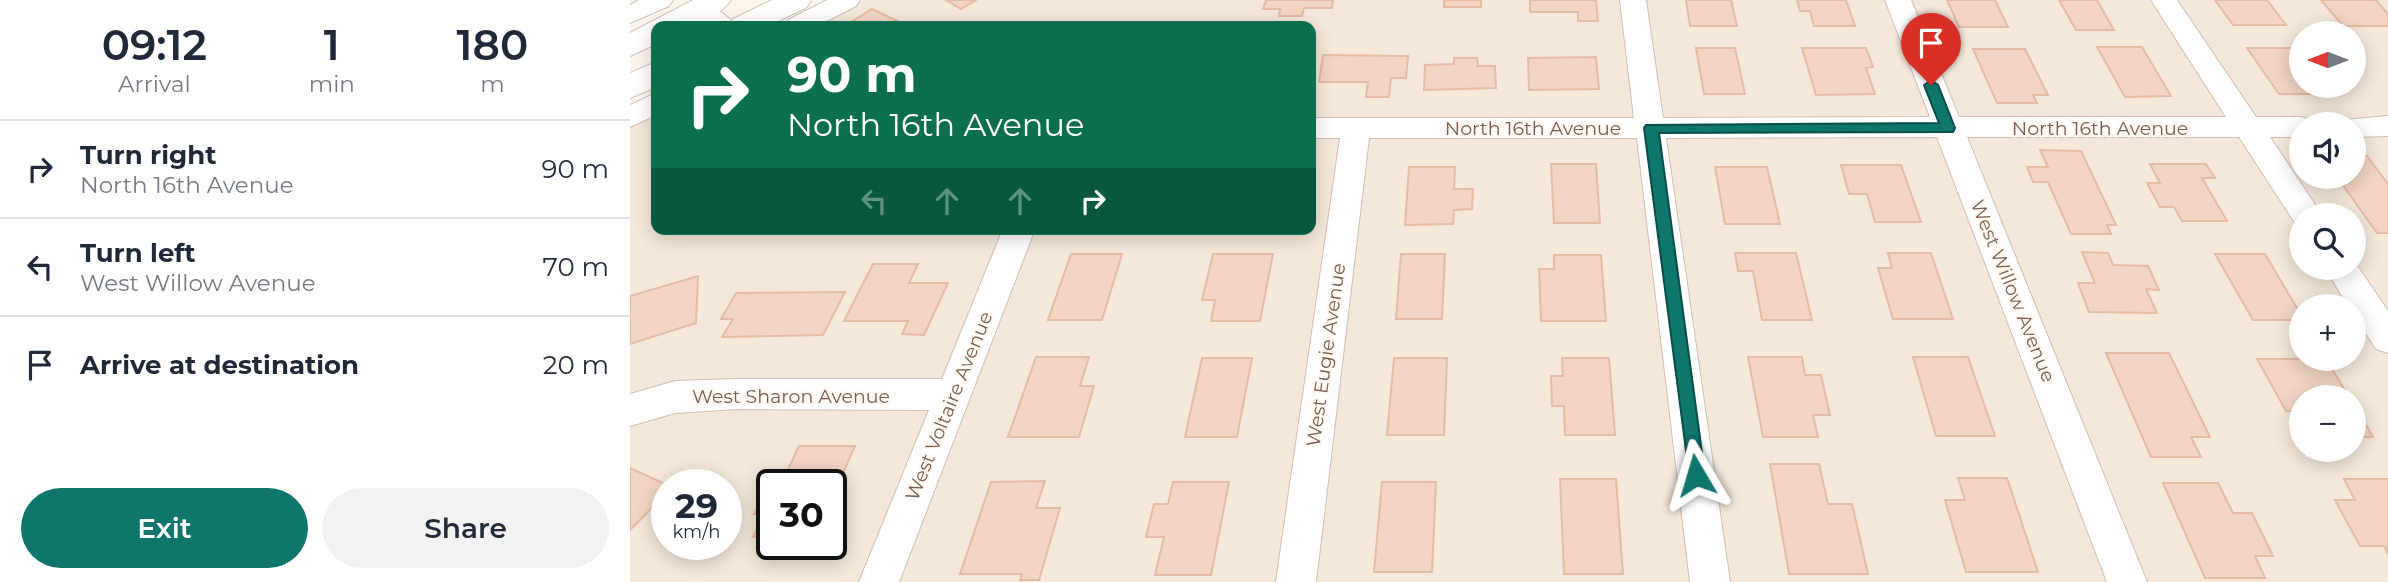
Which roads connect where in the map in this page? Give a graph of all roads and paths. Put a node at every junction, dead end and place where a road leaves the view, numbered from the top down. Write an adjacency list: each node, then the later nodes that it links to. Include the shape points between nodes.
1 (660, 0): 8 (street)
2 (796, 0): 11 (main road)
3 (847, 0): 12 (street)
4 (1633, 0): 25 (street)
5 (1898, 0): 26 (street, West Willow Avenue)
6 (2164, 0): 20 (street)
7 (707, 5): 9 (main road); 10 (street)
8 (630, 15)
9 (676, 21)
10 (718, 21)
11 (754, 21)
12 (807, 21)
13 (651, 35): 14 (main road)
14 (630, 46)
15 (651, 76): 16 (main road)
16 (630, 88)
17 (651, 106): 18 (street)
18 (630, 117)
19 (2388, 126): 22 (street)
20 (2248, 127): 21 (street, North 16th Avenue); 26 (street, North 16th Avenue); 27 (street)
21 (2289, 127)
22 (2366, 127)
23 (1316, 128): 24 (street, North 16th Avenue)
24 (1356, 128): 25 (street, North 16th Avenue); 34 (street, West Eugie Avenue)
25 (1651, 128): 26 (street, North 16th Avenue); 35 (street)
26 (1948, 128): 36 (street, West Willow Avenue)
27 (2298, 203)
28 (1017, 235): 31 (street, West Voltaire Avenue)
29 (2349, 280): 30 (street)
30 (2388, 340)
31 (953, 396): 32 (street, West Sharon Avenue, via 724,394 675,397); 33 (street, West Voltaire Avenue)
32 (630, 410)
33 (879, 582)
34 (1296, 582)
35 (1710, 582)
36 (2127, 582)

